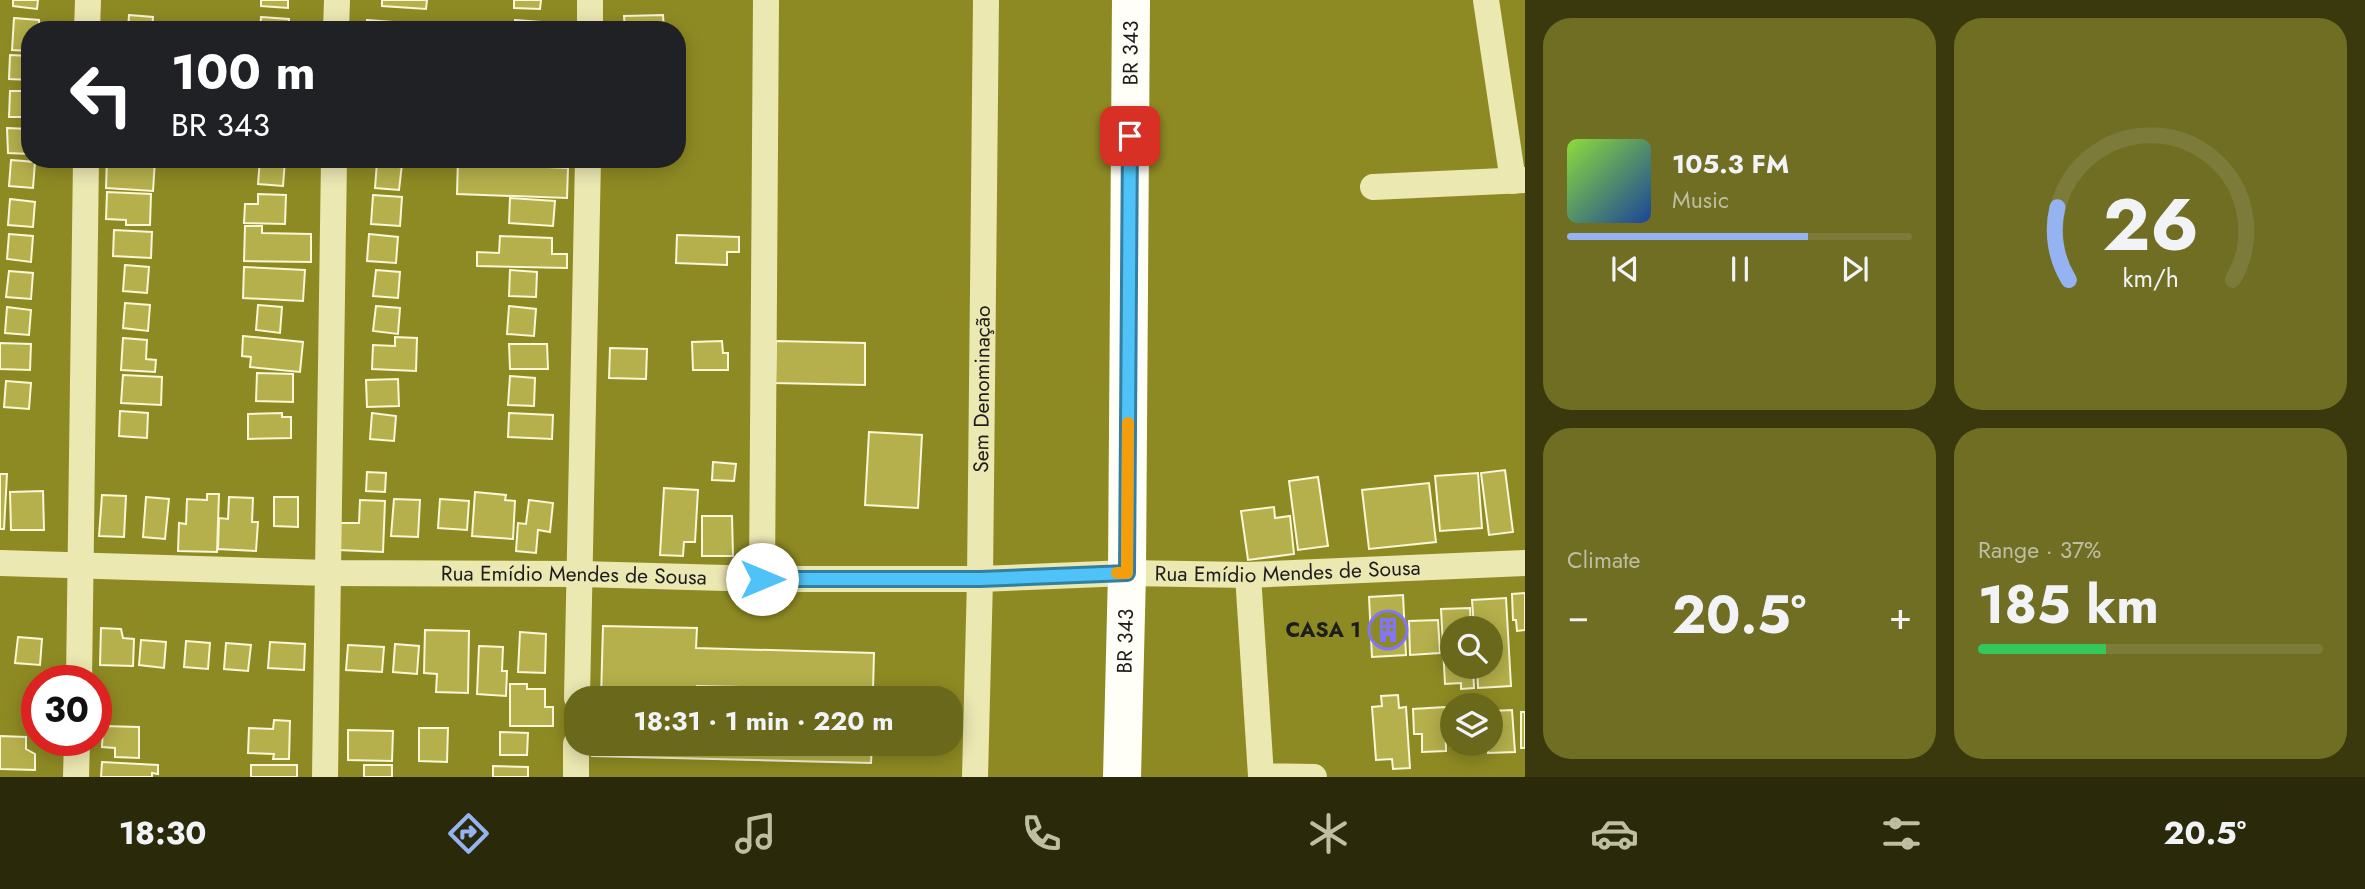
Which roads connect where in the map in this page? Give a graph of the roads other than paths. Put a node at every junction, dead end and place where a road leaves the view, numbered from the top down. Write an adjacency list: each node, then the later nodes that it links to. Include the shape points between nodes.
1 (88, 0): 8 (street)
2 (337, 0): 9 (street)
3 (590, 0): 10 (street)
4 (766, 0): 23 (street)
5 (986, 0): 24 (street, Sem Denominação)
6 (1131, 0): 20 (main road, BR 343)
7 (1486, 0): 14 (street)
8 (87, 21)
9 (336, 21)
10 (590, 21)
11 (86, 168): 18 (street)
12 (334, 168): 19 (street)
13 (588, 168): 21 (street)
14 (1519, 180): 15 (street)
15 (1373, 187)
16 (0, 562): 18 (street, Rua Emídio Mendes de Sousa)
17 (1525, 563): 22 (street, Rua Emídio Mendes de Sousa)
18 (81, 566): 19 (street, Rua Emídio Mendes de Sousa); 25 (street)
19 (328, 573): 21 (street, Rua Emídio Mendes de Sousa); 30 (street)
20 (1127, 573): 22 (street, Rua Emídio Mendes de Sousa); 24 (street, Rua Emídio Mendes de Sousa); 33 (main road, BR 343)
21 (580, 574): 23 (street, Rua Emídio Mendes de Sousa); 26 (street)
22 (1248, 575): 34 (street)
23 (762, 579): 24 (street, Rua Emídio Mendes de Sousa)
24 (980, 579): 32 (street, Sem Denominação)
25 (79, 665)
26 (578, 686)
27 (77, 756): 29 (street)
28 (576, 756): 31 (street)
29 (76, 777)
30 (325, 777)
31 (576, 777)
32 (975, 777)
33 (1122, 777)
34 (1261, 777): 35 (street)
35 (1314, 777)

